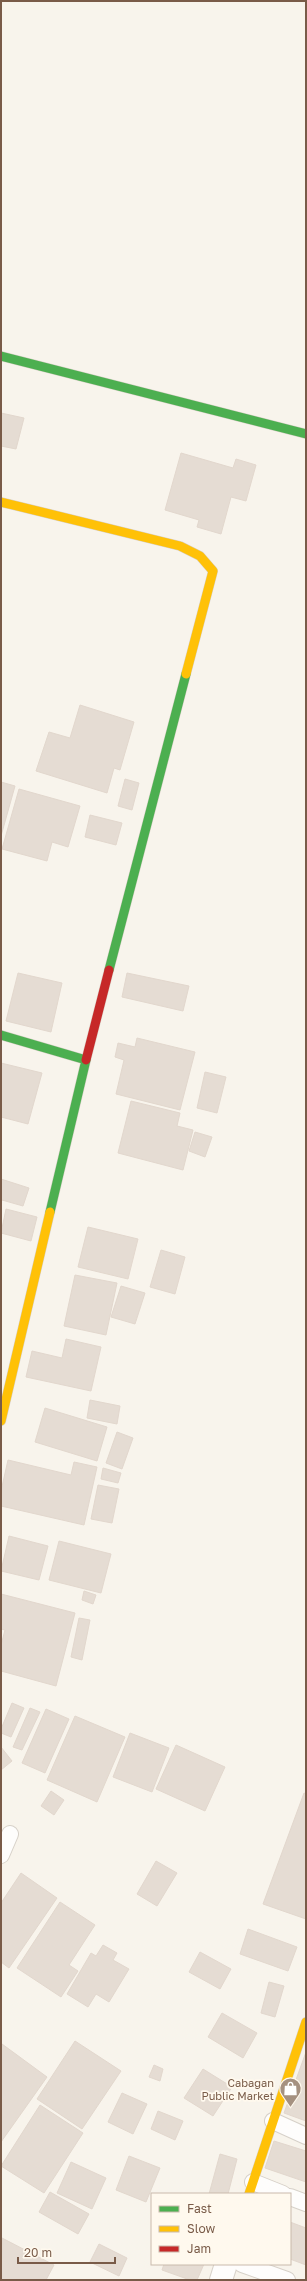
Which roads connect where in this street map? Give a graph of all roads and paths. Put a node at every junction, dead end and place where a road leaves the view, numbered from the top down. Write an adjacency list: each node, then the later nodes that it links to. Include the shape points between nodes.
1 (1, 356): 2 (street)
2 (306, 434)
3 (1, 502): 5 (street, via 180,546 200,556 213,571)
4 (1, 1035): 5 (street)
5 (86, 1060): 6 (street)
6 (1, 1421)
7 (10, 1834): 8 (lane)
8 (1, 1854)
9 (306, 2022): 10 (street)
10 (273, 2121): 11 (lane); 12 (street)
11 (306, 2136)
12 (251, 2188): 13 (lane)
13 (278, 2193)
14 (291, 2197): 15 (lane)
15 (306, 2203)
16 (226, 2265): 18 (street)
17 (245, 2265): 19 (lane)
18 (221, 2280)
19 (288, 2280)

